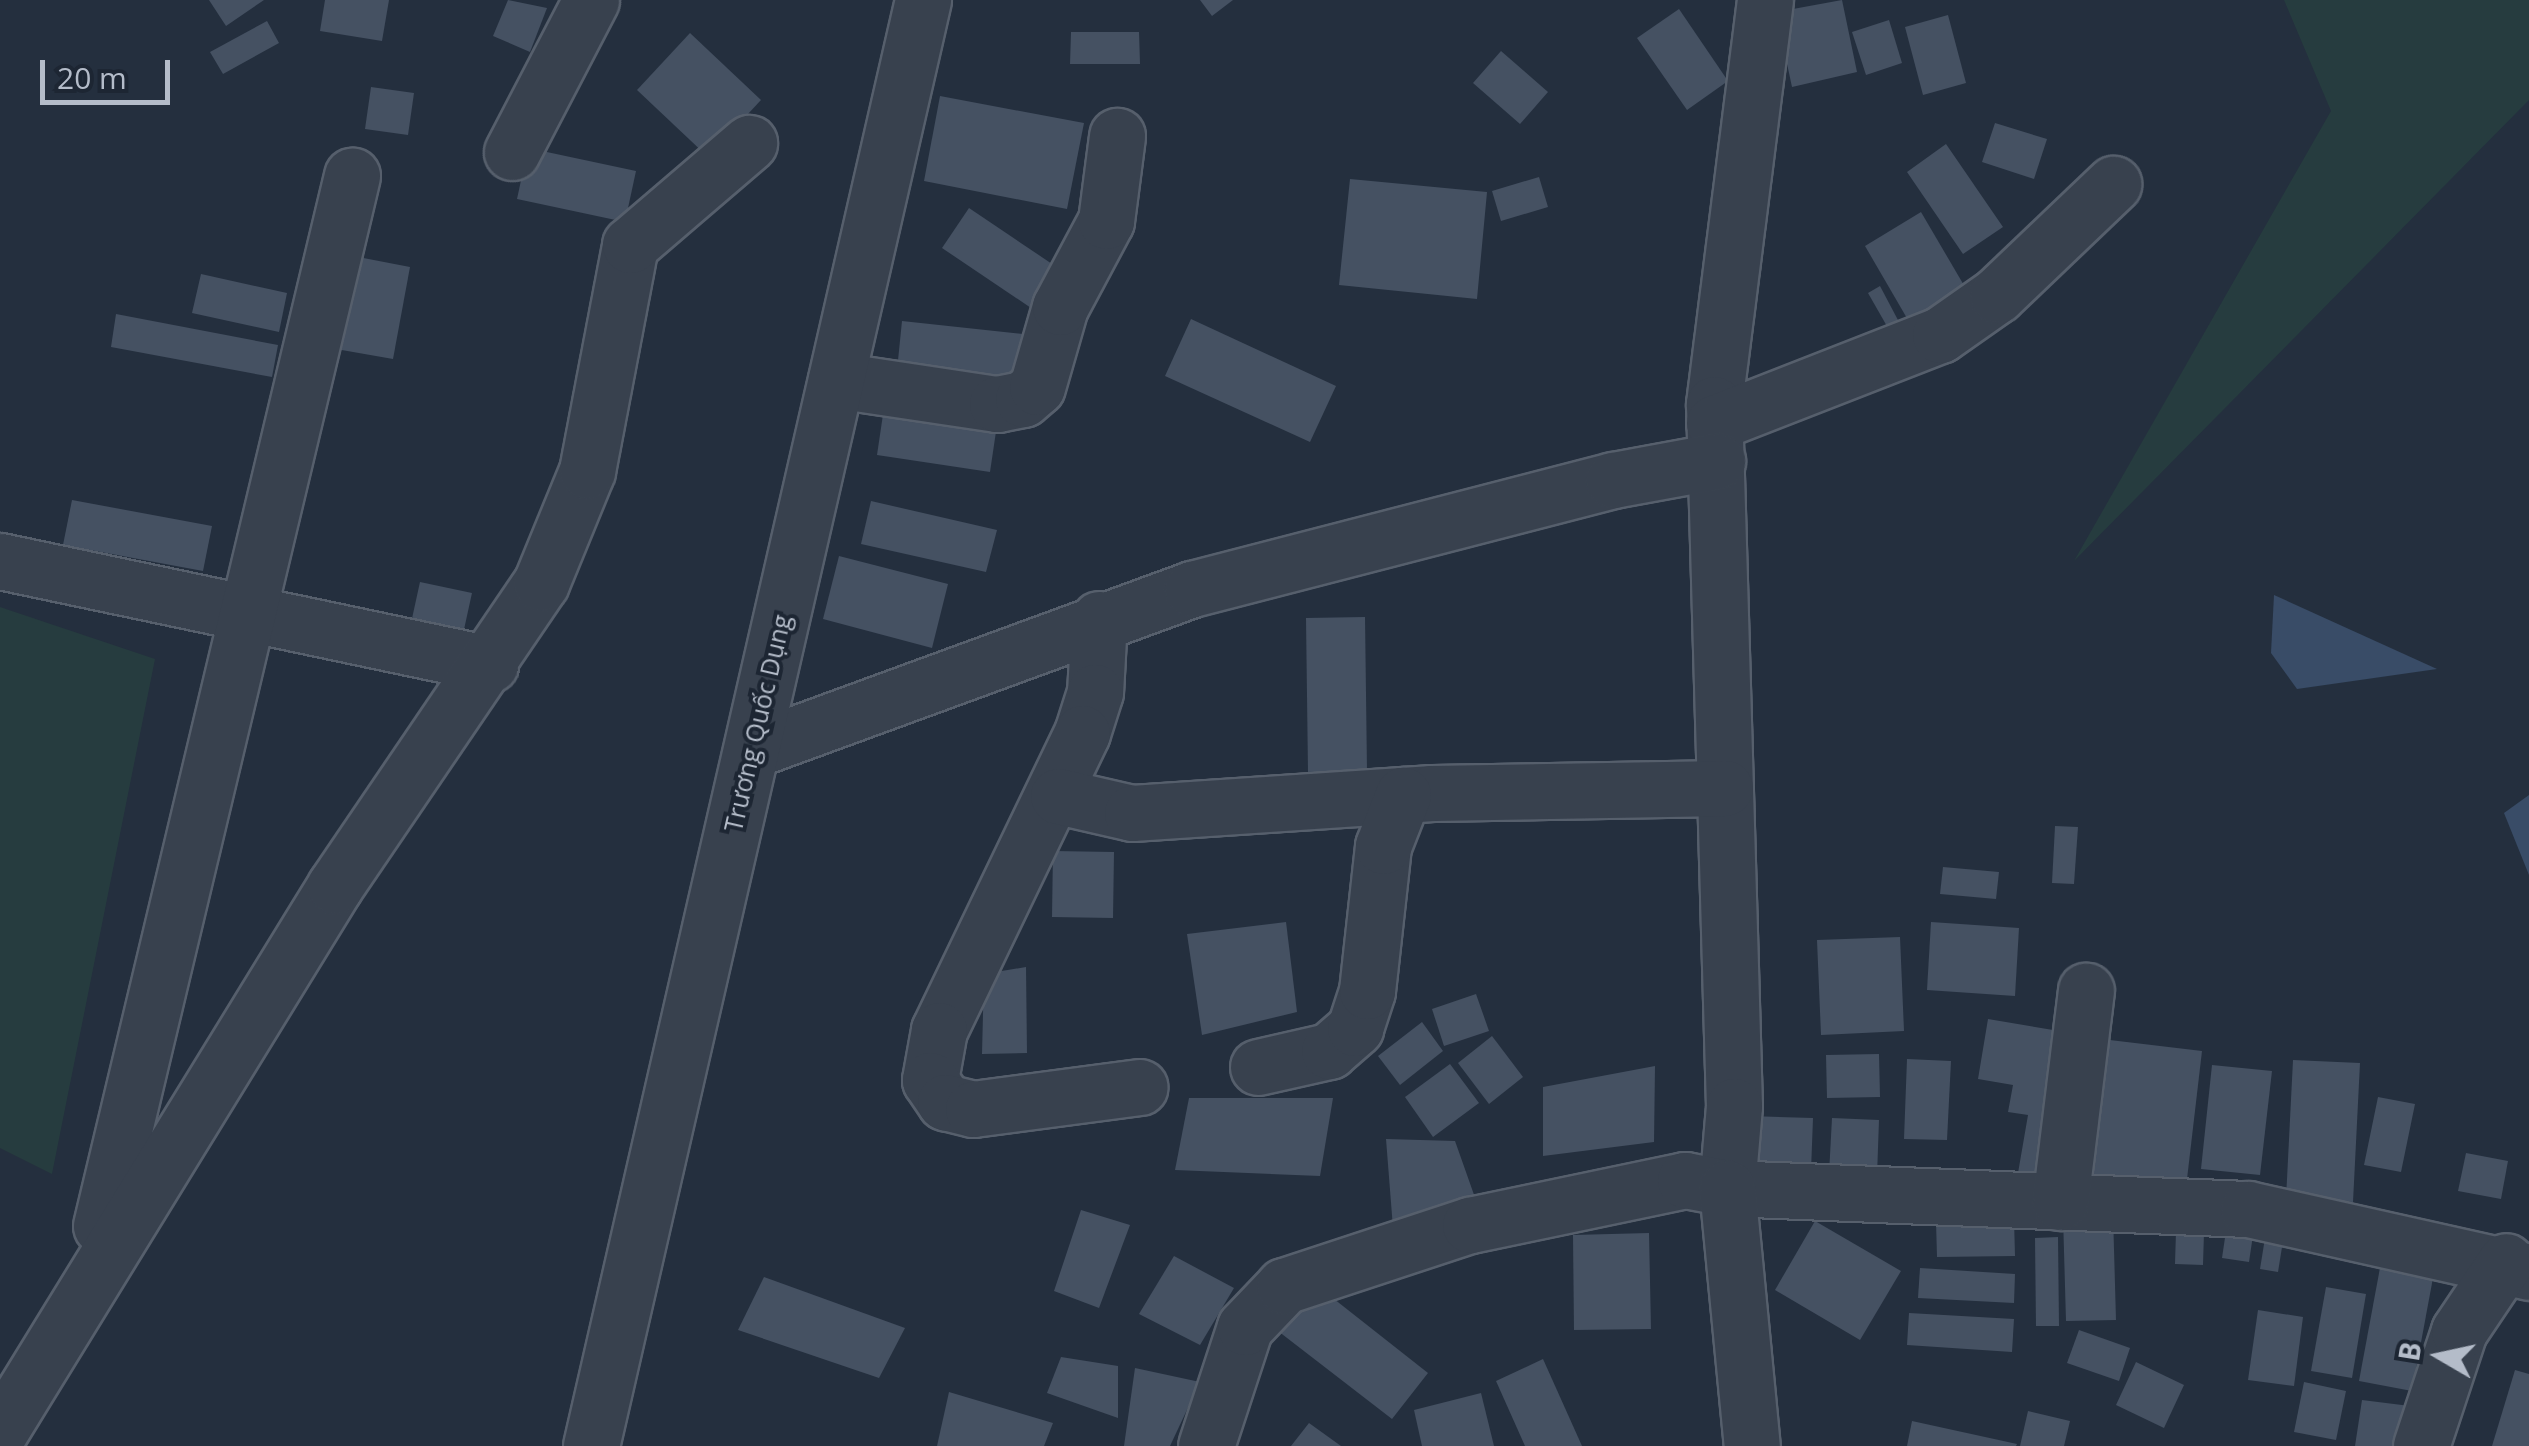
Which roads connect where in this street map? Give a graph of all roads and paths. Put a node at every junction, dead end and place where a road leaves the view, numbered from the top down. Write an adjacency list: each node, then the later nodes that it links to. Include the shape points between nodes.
1 (590, 0): 6 (street)
2 (923, 0): 9 (street, Trương Quốc Dụng)
3 (1765, 0): 10 (street)
4 (1117, 136): 9 (street, via 1106,220 1060,307 1037,386 1023,399 997,404)
5 (749, 142): 14 (street, via 630,245 578,501 541,583)
6 (512, 152)
7 (352, 176): 12 (street)
8 (2113, 184): 10 (street, via 1997,295 1940,334)
9 (836, 380): 15 (street, Trương Quốc Dụng)
10 (1716, 442): 13 (street); 16 (street)
11 (0, 560): 12 (street)
12 (247, 614): 14 (street); 25 (street)
13 (1099, 619): 15 (street); 18 (street, via 1094,692)
14 (490, 664): 25 (street, via 324,902)
15 (752, 750): 27 (street, Trương Quốc Dụng)
16 (1725, 788): 17 (street); 22 (street, via 1734,1106)
17 (1403, 795): 18 (street, via 1132,812); 20 (street, via 1383,846 1367,991 1355,1028 1328,1050)
18 (1058, 796): 21 (street, via 938,1030 930,1080 945,1102 973,1109)
19 (2086, 991): 23 (street)
20 (1258, 1067)
21 (1140, 1087)
22 (1727, 1188): 23 (street); 28 (street, via 1685,1180 1607,1190 1310,1271 1245,1327); 29 (street)
23 (2060, 1202): 24 (street, via 2248,1209)
24 (2518, 1266): 30 (street, via 2459,1331)
25 (86, 1292): 26 (street)
26 (0, 1432)
27 (591, 1446)
28 (1206, 1446)
29 (1752, 1446)
30 (2421, 1446)

